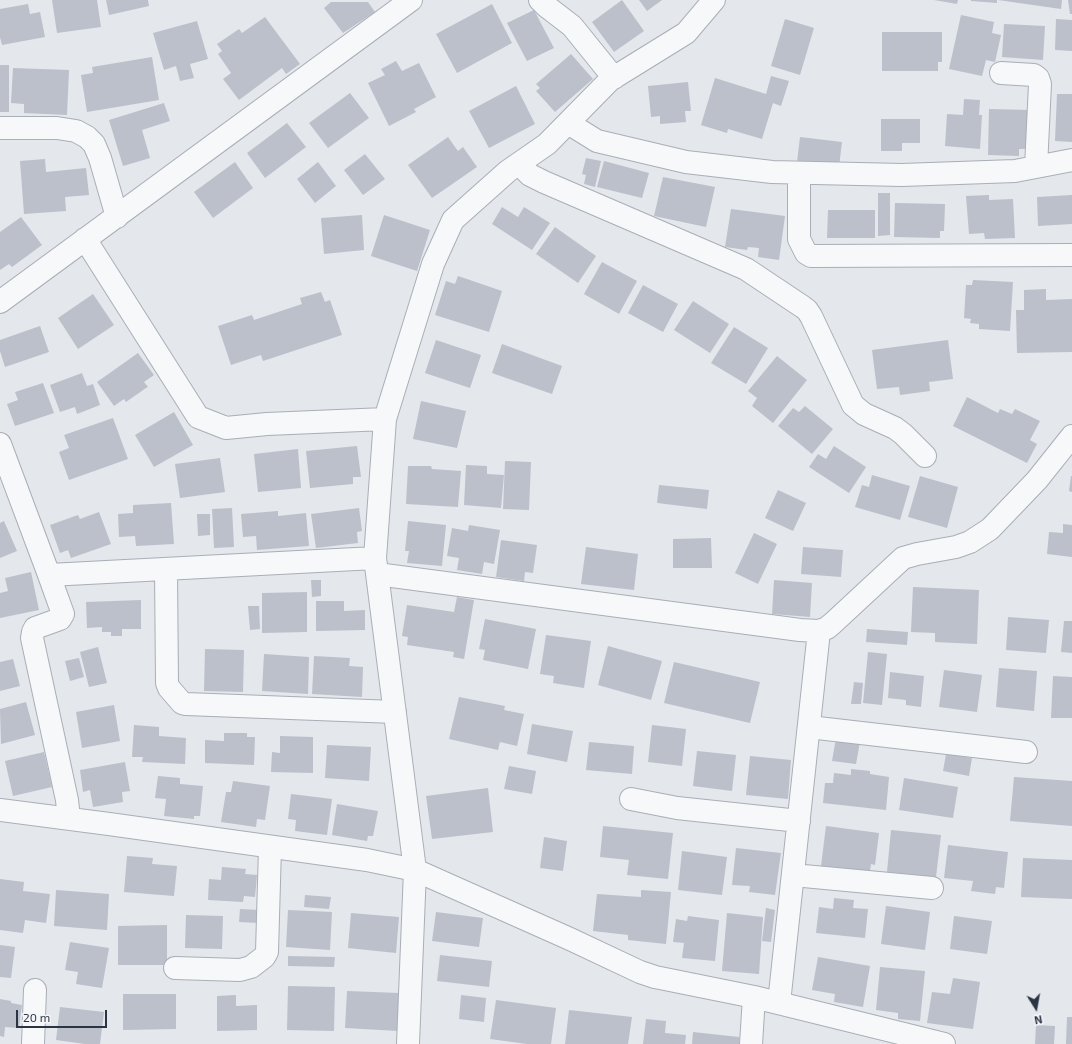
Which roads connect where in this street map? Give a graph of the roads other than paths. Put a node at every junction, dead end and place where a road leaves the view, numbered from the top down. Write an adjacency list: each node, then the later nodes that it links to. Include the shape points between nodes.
1 (540, 0): 5 (street, via 572,26)
2 (714, 0): 5 (street, via 686,33)
3 (401, 3): 12 (street)
4 (1001, 73): 10 (street, via 1034,75 1038,78 1040,84)
5 (614, 78): 6 (street)
6 (568, 123): 9 (street, via 547,144); 11 (street, via 597,141 686,162)
7 (0, 128): 12 (street, via 57,128 76,131 87,137 94,144 100,158)
8 (1072, 160): 10 (street)
9 (519, 164): 16 (street, via 452,220 433,264); 19 (street, via 530,175 544,182 746,269 803,307 811,316 853,405 864,414 895,428)
10 (1036, 167): 11 (street, via 1015,171 902,175)
11 (798, 173): 14 (street, via 800,239 806,253 812,256)
12 (117, 216): 13 (street)
13 (85, 239): 15 (street); 16 (street, via 198,417 226,428)
14 (1072, 255)
15 (0, 302)
16 (386, 419): 20 (street)
17 (1072, 436): 23 (street, via 1037,480 990,529 970,542 956,547 903,558 833,623)
18 (0, 444): 22 (street)
19 (925, 456)
20 (376, 566): 21 (street); 23 (street); 24 (street)
21 (166, 569): 22 (street); 24 (street, via 167,683 182,703)
22 (50, 575): 29 (street, via 63,614 60,619 35,628 32,638)
23 (819, 631): 25 (street)
24 (395, 712): 32 (street)
25 (809, 727): 26 (street); 30 (street)
26 (1026, 752)
27 (631, 799): 30 (street, via 677,808)
28 (0, 810): 29 (street)
29 (69, 819): 31 (street)
30 (799, 822): 33 (street)
31 (270, 846): 32 (street, via 367,860); 35 (street, via 267,952 264,957 251,967 240,970)
32 (415, 870): 37 (street, via 655,978); 40 (street)
33 (793, 875): 34 (street); 38 (street)
34 (932, 888)
35 (175, 968)
36 (35, 990): 39 (street)
37 (754, 997): 38 (street); 41 (street)
38 (779, 1003): 42 (street)
39 (32, 1044)
40 (408, 1044)
41 (751, 1044)
42 (944, 1044)

